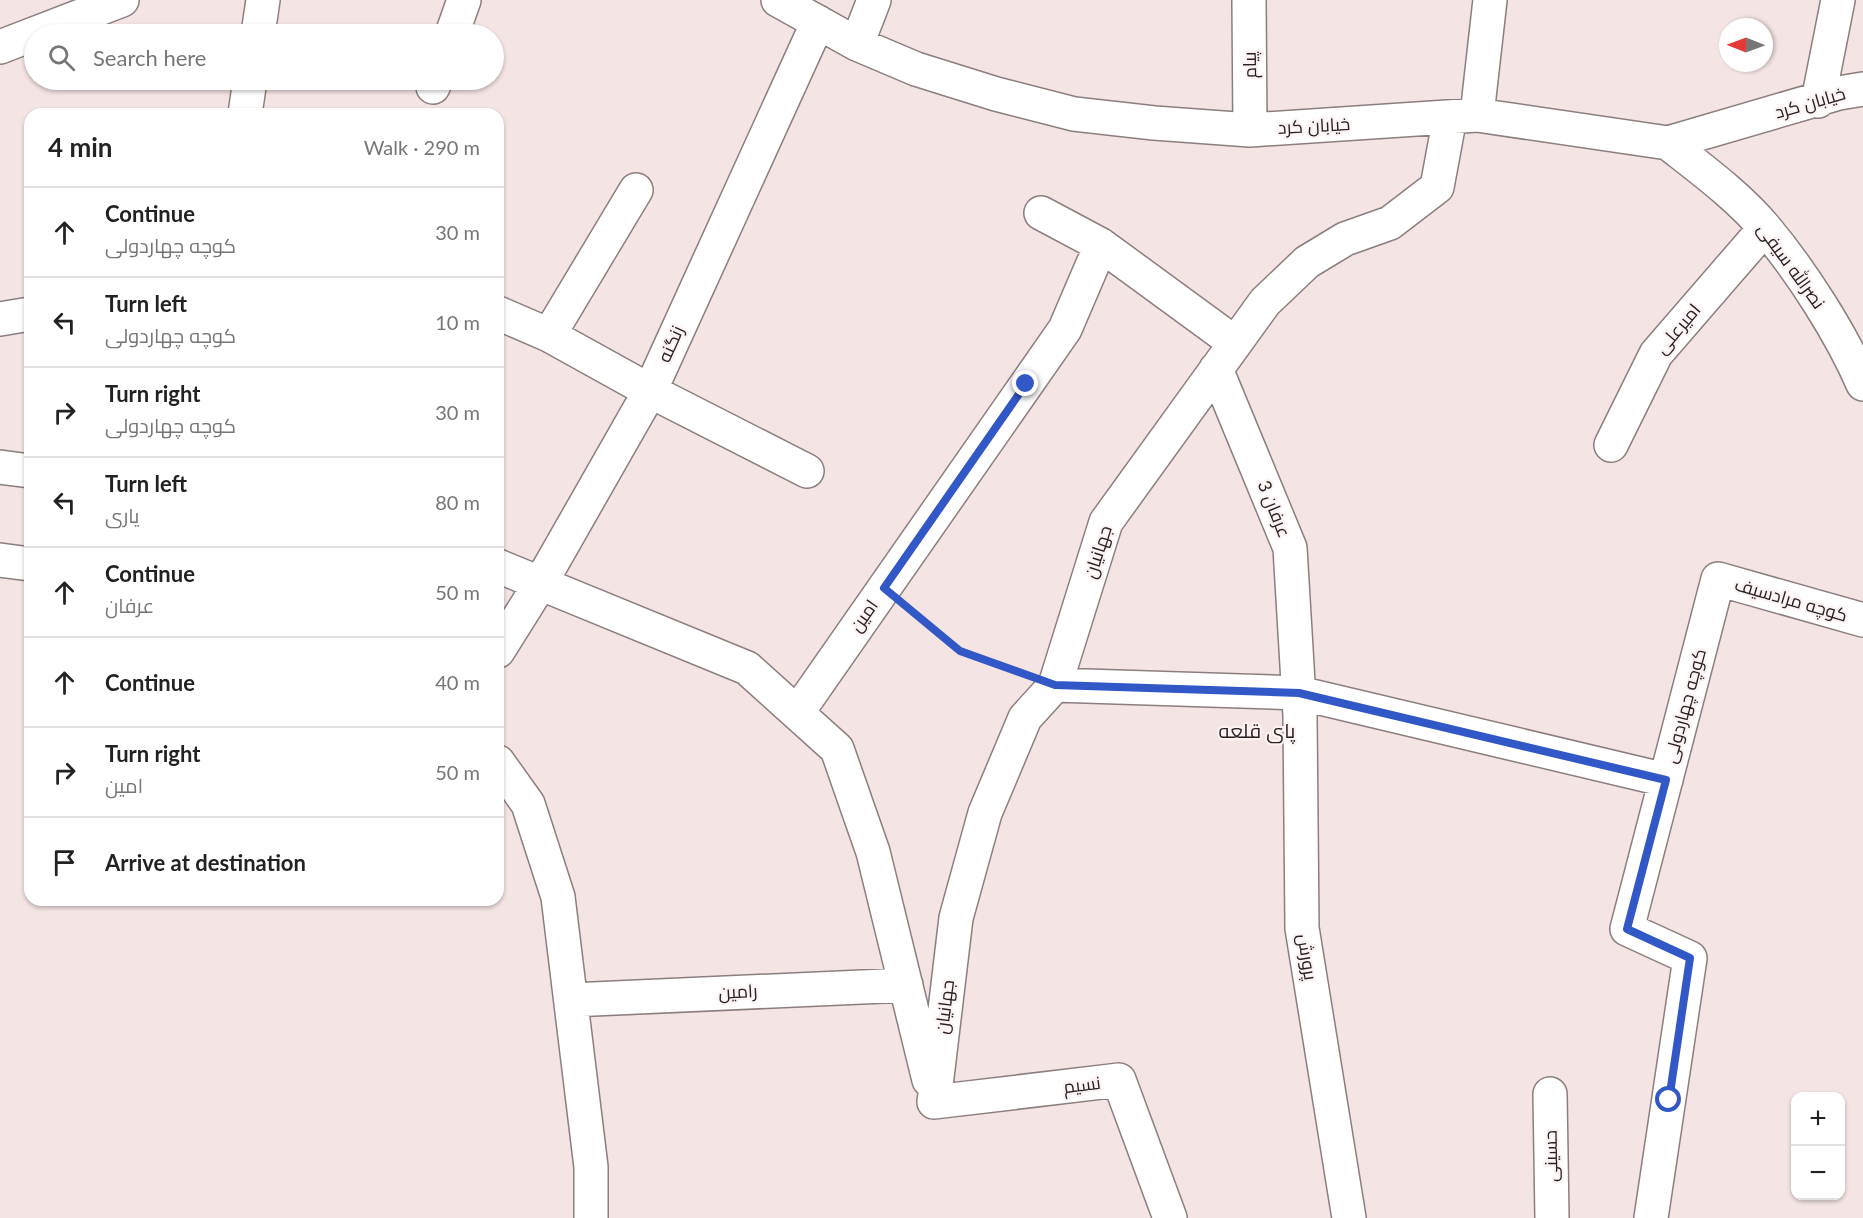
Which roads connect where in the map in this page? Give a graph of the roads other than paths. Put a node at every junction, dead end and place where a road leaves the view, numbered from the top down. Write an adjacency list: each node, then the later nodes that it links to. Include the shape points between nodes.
1 (122, 0): 10 (street)
2 (264, 0): 11 (street)
3 (464, 0): 12 (street)
4 (778, 0): 9 (street, خیابان کرد)
5 (874, 0): 14 (street)
6 (1249, 0): 21 (street, پیام)
7 (1490, 0): 20 (street, جهانیان)
8 (1838, 0): 18 (street)
9 (818, 22): 14 (street, خیابان کرد); 33 (street, زنگنه)
10 (60, 24)
11 (260, 24)
12 (456, 24)
13 (24, 38): 15 (street)
14 (857, 44): 21 (street, خیابان کرد, via 916,69 1074,114)
15 (0, 47)
16 (1863, 89): 18 (street, خیابان کرد)
17 (248, 90): 19 (street)
18 (1818, 101): 22 (street, خیابان کرد)
19 (245, 108)
20 (1464, 116): 21 (street, خیابان کرد); 22 (street, خیابان کرد); 31 (street, جهانیان, via 1437,187 1390,223 1346,239 1307,262 1265,302)
21 (1250, 130)
22 (1668, 143): 25 (street, نصرالله سیفی, via 1714,179)
23 (636, 190): 30 (street)
24 (1041, 213): 26 (street)
25 (1765, 228): 32 (street, نصرالله سیفی, via 1848,349); 34 (street, امیرعلی, via 1656,354)
26 (1101, 245): 31 (street); 47 (street, امین, via 1065,329)
27 (24, 315): 29 (street)
28 (504, 315): 30 (street)
29 (0, 319)
30 (549, 335): 33 (street)
31 (1226, 356): 45 (street, جهانیان, via 1107,522); 46 (street, عرفان 3, via 1290,548)
32 (1863, 384)
33 (650, 391): 37 (street); 42 (street, زنگنه)
34 (1611, 444)
35 (0, 467): 36 (street)
36 (24, 470)
37 (807, 471)
38 (0, 560): 39 (street)
39 (24, 563)
40 (504, 569): 42 (street)
41 (1718, 579): 43 (street, کوچه مرادسیف); 49 (street, کوچه چهاردولی)
42 (540, 584): 44 (street, زنگنه); 47 (street, via 747,668)
43 (1863, 620)
44 (504, 641)
45 (1055, 685): 46 (street); 53 (street, جهانیان, via 1025,718 986,813 956,918)
46 (1299, 693): 49 (street); 56 (street, پرورش, via 1302,928)
47 (797, 713): 50 (street, via 837,749 873,852)
48 (504, 770): 51 (street, via 528,804 558,897)
49 (1666, 780): 58 (street, کوچه چهاردولی, via 1627,929 1690,958)
50 (906, 985): 51 (street, رامین); 53 (street)
51 (571, 1000): 54 (street, via 591,1167)
52 (1550, 1094): 57 (street, حسینی)
53 (934, 1102): 55 (street, نسیم, via 1119,1080)
54 (591, 1218)
55 (1170, 1218)
56 (1349, 1218)
57 (1552, 1218)
58 (1651, 1218)

